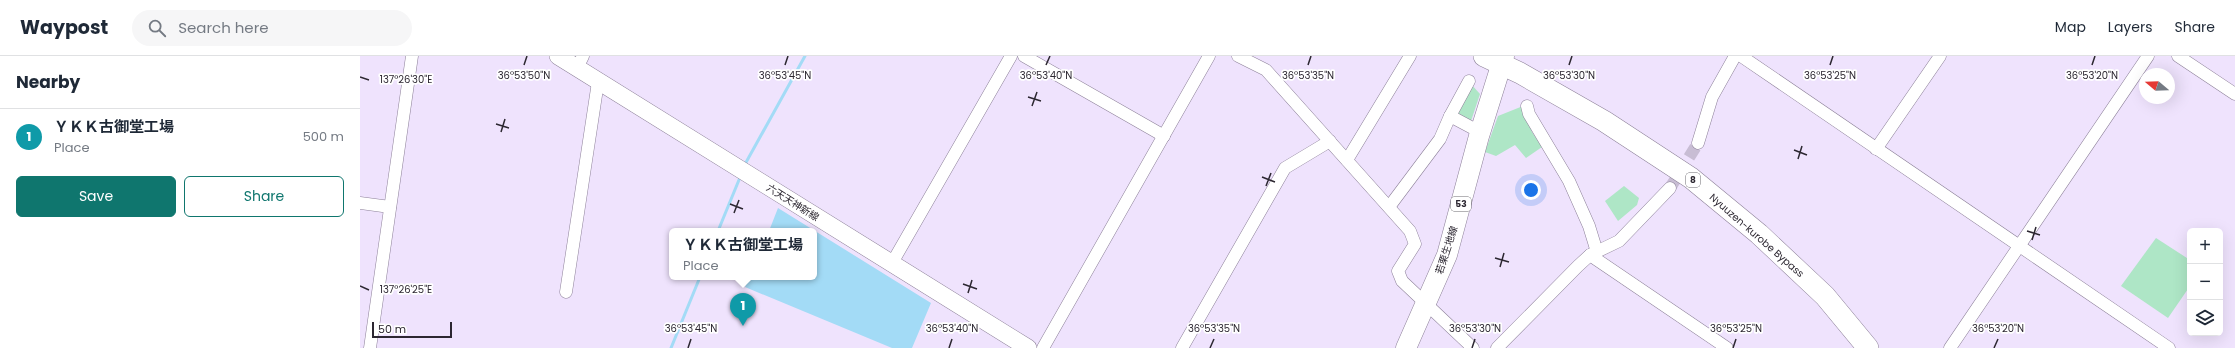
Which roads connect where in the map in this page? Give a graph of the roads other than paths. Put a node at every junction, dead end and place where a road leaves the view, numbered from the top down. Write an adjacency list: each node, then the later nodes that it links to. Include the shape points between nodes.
1 (412, 56): 28 (street)
2 (558, 56): 14 (main road, 六天天神新線)
3 (1011, 56): 32 (street)
4 (1024, 56): 21 (street)
5 (1210, 56): 21 (street)
6 (1238, 56): 22 (street, via 1266,70)
7 (1410, 56): 25 (street)
8 (1735, 56): 23 (street, via 1712,97)
9 (1741, 56): 24 (street)
10 (1940, 56): 24 (street)
11 (2148, 56): 30 (street)
12 (2178, 56): 17 (street)
13 (1496, 58): 20 (main road, 若栗生地線 / 53); 44 (highway, Nyuuzen-kurobe Bypass / 8, via 1604,121 1691,178 1759,234 1825,296)
14 (580, 62): 16 (main road, 六天天神新線)
15 (1469, 81): 19 (street)
16 (598, 82): 32 (main road, 六天天神新線); 33 (street)
17 (2235, 94)
18 (1527, 106): 31 (street, via 1529,114 1579,202)
19 (1450, 116): 20 (street); 29 (street, via 1440,140)
20 (1480, 132): 34 (main road, 若栗生地線 / 53, via 1447,255)
21 (1164, 136): 38 (street)
22 (1330, 141): 25 (street); 39 (street, via 1285,168)
23 (1698, 143)
24 (1876, 149): 30 (street)
25 (1347, 160): 29 (street)
26 (1670, 188): 31 (street, via 1619,241)
27 (360, 203): 28 (street)
28 (390, 207): 36 (street)
29 (1389, 207): 34 (street, via 1410,231 1415,244 1398,271 1402,282)
30 (2019, 247): 35 (street); 45 (street)
31 (1593, 253): 42 (street); 43 (street)
32 (892, 263): 37 (main road, 六天天神新線)
33 (566, 292)
34 (1426, 305): 40 (main road, 若栗生地線 / 53); 41 (street)
35 (2153, 344): 46 (street)
36 (370, 348)
37 (1028, 348)
38 (1043, 348)
39 (1182, 348)
40 (1406, 348)
41 (1472, 348)
42 (1497, 348)
43 (1727, 348)
44 (1868, 348)
45 (1950, 348)
46 (2169, 348)

